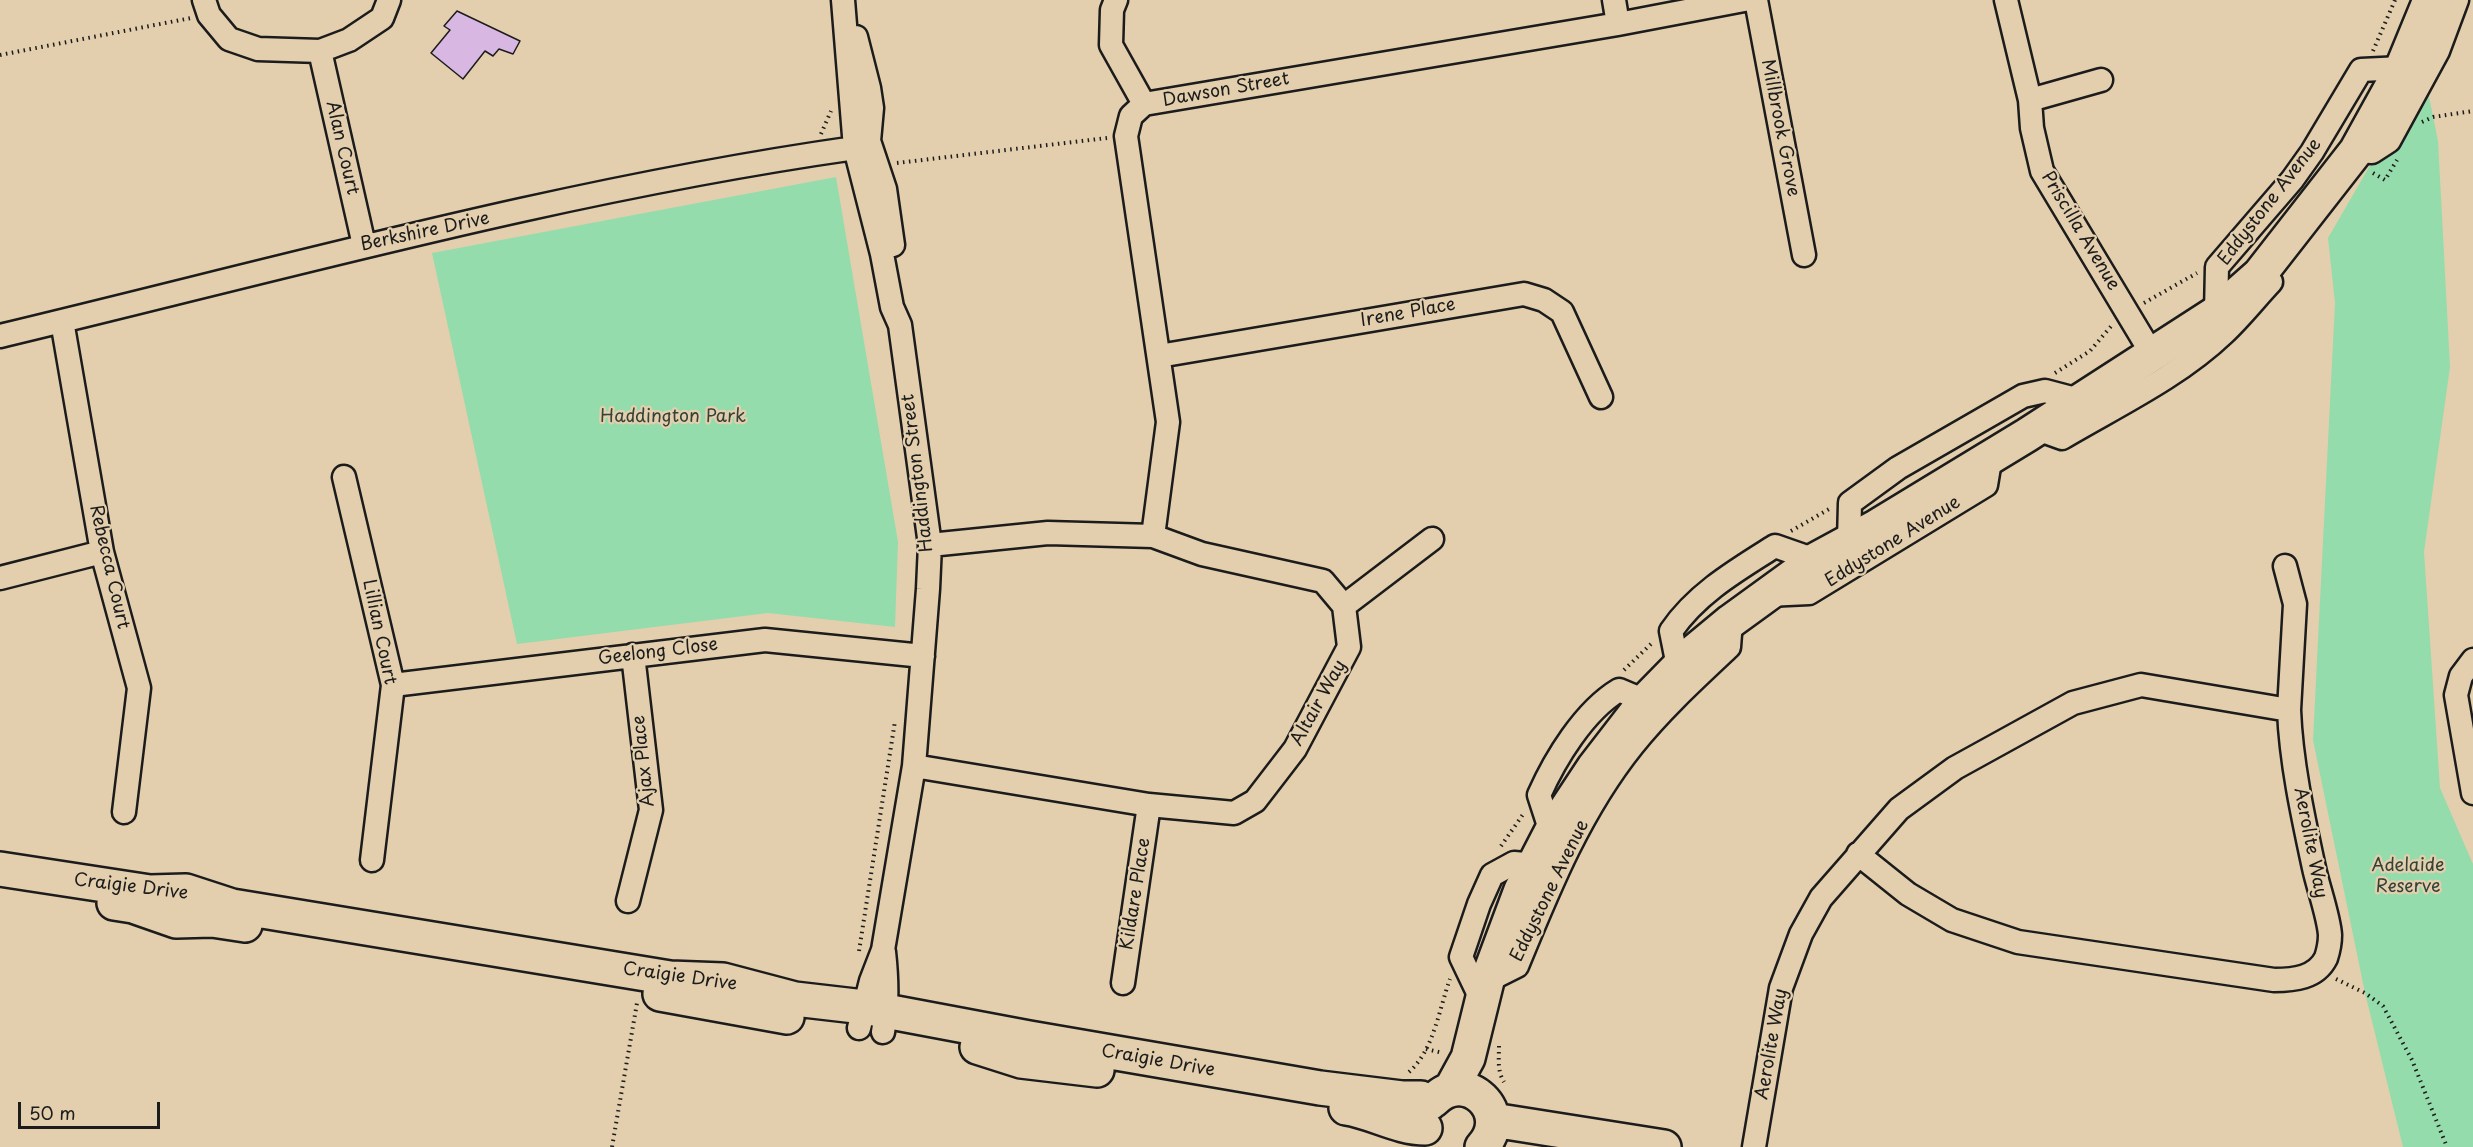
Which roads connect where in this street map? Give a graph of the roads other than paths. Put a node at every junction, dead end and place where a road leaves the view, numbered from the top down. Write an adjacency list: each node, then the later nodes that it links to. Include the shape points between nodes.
1 (389, 0): 13 (street, via 382,18 349,40)
2 (843, 0): 18 (street, Haddington Street)
3 (852, 0): 25 (street, via 872,108 869,141 885,189 891,225 903,314)
4 (1116, 0): 17 (street, via 1111,45)
5 (1614, 0): 12 (street)
6 (1744, 0): 12 (street, Dawson Street)
7 (1756, 0): 22 (street, Millbrook Grove)
8 (2006, 0): 16 (street, Priscilla Avenue)
9 (2457, 0): 19 (street, via 2438,51 2389,141 2372,152)
10 (2424, 5): 14 (main road, Eddystone Avenue)
11 (206, 7): 13 (street, via 229,39 258,49)
12 (1618, 24): 17 (street, Dawson Street)
13 (320, 51): 20 (street, Alan Court)
14 (2402, 68): 19 (main road, Eddystone Avenue); 23 (street, Eddystone Avenue, via 2361,70 2292,180 2217,267)
15 (2101, 80): 16 (street)
16 (2030, 100): 27 (street, Priscilla Avenue, via 2042,171)
17 (1144, 104): 28 (street, Dawson Street, via 1131,116 1126,136)
18 (855, 148): 20 (street, Berkshire Drive, via 616,190); 25 (street, Haddington Street, via 892,307)
19 (2356, 151): 21 (main road, Eddystone Avenue)
20 (364, 245): 24 (street, Berkshire Drive)
21 (2279, 249): 23 (main road, Eddystone Avenue, via 2259,274); 31 (street, Eddystone Avenue, via 2279,274 2223,334 2186,363 2062,438)
22 (1804, 255)
23 (2216, 313): 27 (main road, Eddystone Avenue)
24 (62, 321): 26 (street, Berkshire Drive); 38 (street, Rebecca Court)
25 (900, 325): 37 (street, Haddington Street)
26 (0, 336)
27 (2152, 354): 30 (main road, Eddystone Avenue)
28 (1159, 356): 29 (street, Irene Place, via 1524,294 1544,300 1562,312); 34 (street, via 1168,422)
29 (1600, 397)
30 (2079, 400): 31 (main road, Eddystone Avenue); 36 (street, Eddystone Avenue, via 2045,391 2023,396 1898,468 1850,503)
31 (2037, 429): 32 (main road, Eddystone Avenue)
32 (1991, 455): 36 (main road, Eddystone Avenue); 42 (street, Eddystone Avenue, via 1986,485 1809,593)
33 (344, 477): 49 (street, Lillian Court)
34 (1153, 536): 37 (street, via 1048,533); 43 (street, via 1202,554 1323,581)
35 (1432, 540): 43 (street)
36 (1849, 541): 39 (main road, Eddystone Avenue)
37 (930, 545): 46 (street, Haddington Street)
38 (102, 552): 41 (street); 55 (street, Rebecca Court, via 139,688)
39 (1815, 560): 42 (main road, Eddystone Avenue); 48 (street, Eddystone Avenue, via 1775,546 1729,575 1685,611 1671,631)
40 (2285, 566): 51 (street, via 2295,604)
41 (0, 578)
42 (1767, 595): 44 (main road, Eddystone Avenue)
43 (1344, 606): 54 (street, Altair Way, via 1349,648 1295,749 1255,801 1234,813)
44 (1731, 621): 48 (main road, Eddystone Avenue); 64 (street, Eddystone Avenue, via 1729,647 1633,745 1596,799 1563,857 1517,966)
45 (633, 655): 46 (street, Geelong Close, via 765,640); 49 (street, Geelong Close); 62 (street, Ajax Place, via 651,810)
46 (923, 656): 52 (street, Haddington Street)
47 (2473, 660): 53 (street, via 2461,676 2456,695)
48 (1678, 666): 50 (main road, Eddystone Avenue)
49 (393, 685): 58 (street, Lillian Court)
50 (1645, 701): 56 (main road, Eddystone Avenue); 56 (street, Eddystone Avenue, via 1619,690 1604,699 1552,766 1539,795)
51 (2289, 710): 57 (street, Aerolite Way, via 2142,685 2073,703 1955,768 1899,809); 57 (street, Aerolite Way, via 2313,867 2330,934 2326,957 2316,970 2297,980 2274,980 2018,942 1952,920 1908,894)
52 (914, 766): 54 (street, Altair Way); 65 (street, Haddington Street, via 884,950 871,981)
53 (2473, 793)
54 (1149, 805): 63 (street, Kildare Place)
55 (124, 812)
56 (1551, 832): 59 (main road, Eddystone Avenue)
57 (1858, 854): 71 (street, Aerolite Way, via 1821,898 1801,934 1781,988)
58 (372, 860)
59 (1535, 865): 64 (main road, Eddystone Avenue, via 1521,890); 64 (street, Eddystone Avenue, via 1514,863 1492,875 1479,904 1461,957)
60 (0, 869): 65 (main road, Craigie Drive, via 150,892 186,891 232,906 670,978 723,980)
61 (0, 884): 65 (main road, Craigie Drive, via 133,906 176,921 233,922 730,1008)
62 (628, 901)
63 (1123, 983)
64 (1484, 991): 66 (main road, Eddystone Avenue)
65 (873, 1020): 67 (main road, Craigie Drive, via 1021,1061 1124,1072 1360,1110 1412,1128)
66 (1483, 1061): 67 (main road, Eddystone Avenue); 68 (main road)
67 (1436, 1117): 68 (main road, Craigie Drive, via 1470,1091)
68 (1491, 1119): 69 (main road, via 1498,1145); 70 (main road)
69 (1570, 1147)
70 (1664, 1147)
71 (1754, 1147)

